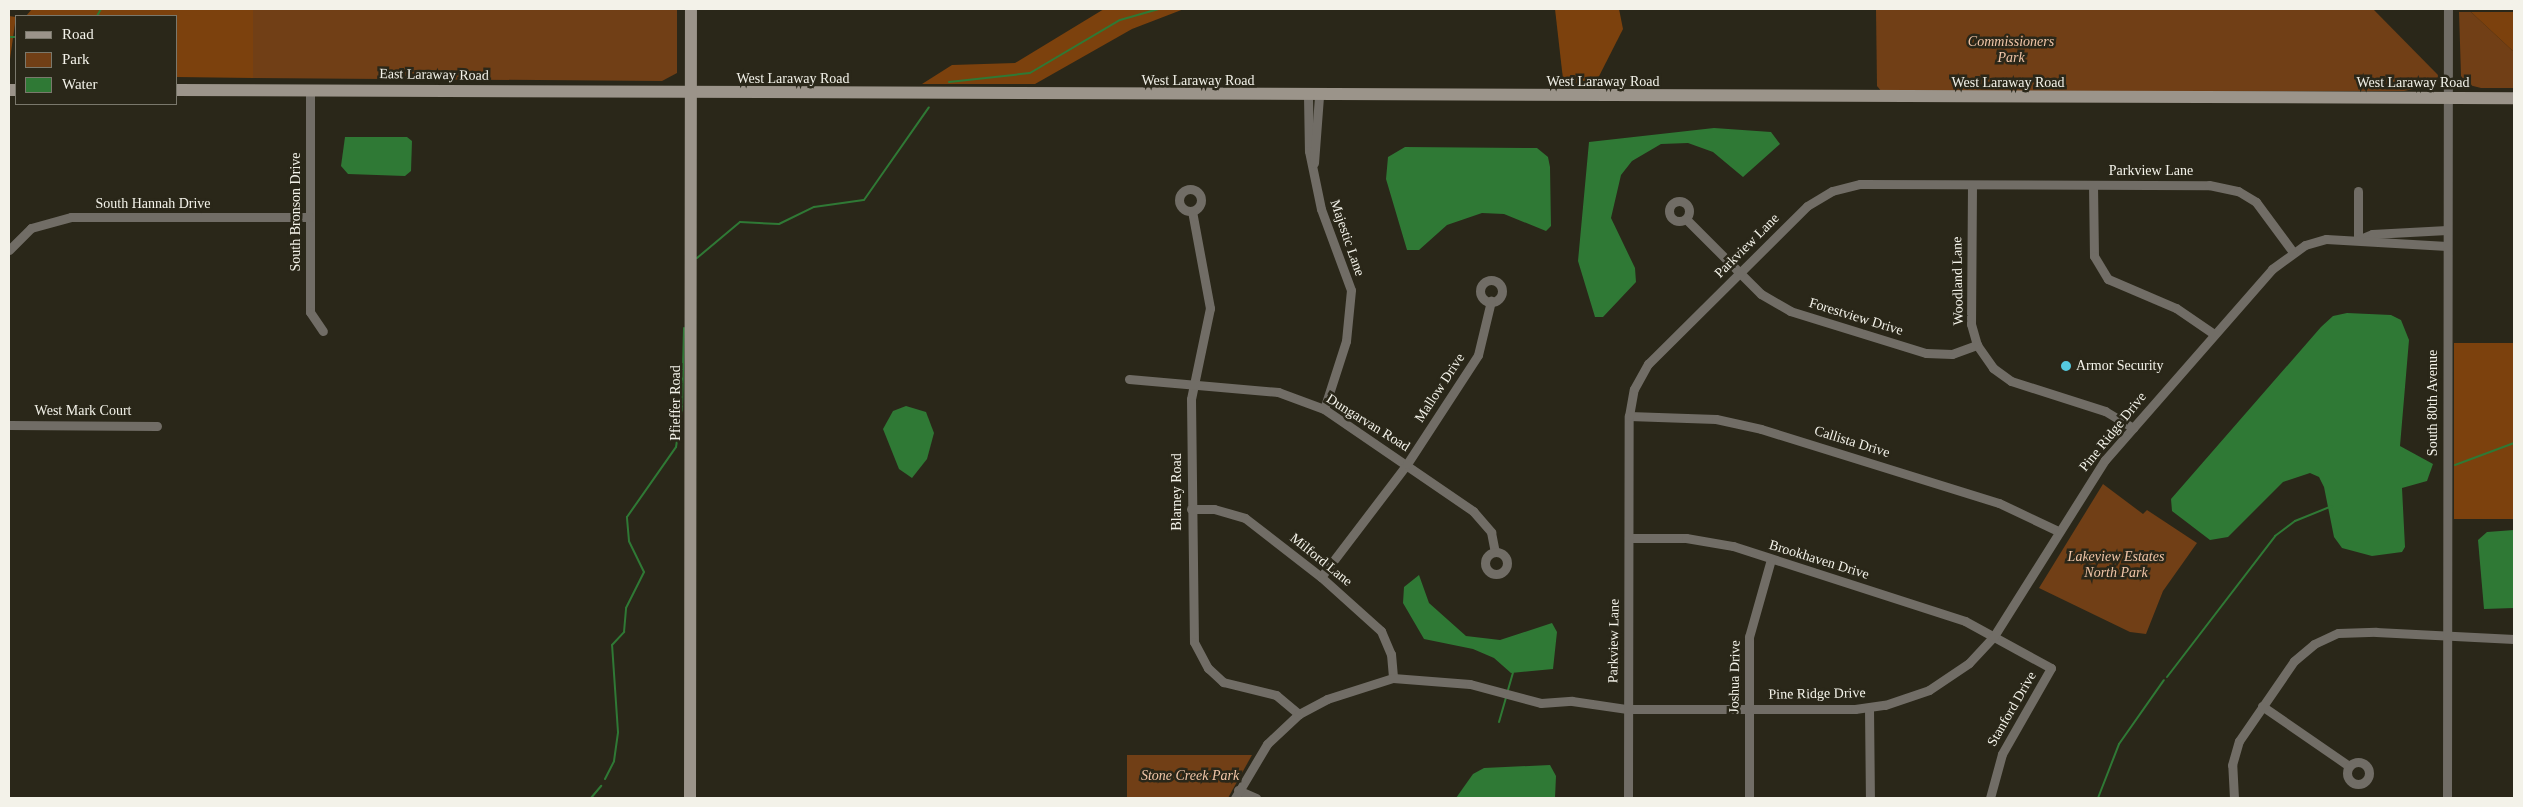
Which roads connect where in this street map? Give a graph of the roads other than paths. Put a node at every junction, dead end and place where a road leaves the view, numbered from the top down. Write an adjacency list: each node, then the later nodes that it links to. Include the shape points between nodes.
1 (691, 9): 5 (main road, Pfieffer Road)
2 (2448, 9): 7 (street, South 80th Avenue)
3 (178, 90): 4 (main road, East Laraway Road)
4 (310, 90): 5 (main road, East Laraway Road); 13 (street, South Bronson Drive)
5 (691, 94): 6 (main road, West Laraway Road); 50 (main road, Pfieffer Road)
6 (1314, 96): 7 (main road, West Laraway Road); 27 (street, Majestic Lane, via 1309,152 1322,209 1344,265 1351,299 1346,340)
7 (2449, 98): 8 (main road, West Laraway Road); 15 (street, South 80th Avenue)
8 (2514, 98)
9 (1972, 185): 10 (street, Parkview Lane); 20 (street, Parkview Lane, via 1860,184 1832,190 1806,206); 24 (street, Woodland Lane, via 1971,324)
10 (2093, 185): 19 (street, Parkview Lane, via 2209,185 2238,191 2266,210); 23 (street, via 2094,256 2108,279 2176,308)
11 (2358, 191): 16 (street)
12 (1192, 211): 26 (street, Blarney Road, via 1210,308)
13 (309, 217): 18 (street, South Hannah Drive, via 71,217 31,228); 22 (street, South Bronson Drive, via 310,312)
14 (1686, 219): 20 (street, Forestview Drive)
15 (2447, 230): 16 (street, Pine Ridge Drive, via 2372,234); 17 (street, South 80th Avenue)
16 (2358, 240): 17 (street, Pine Ridge Drive); 19 (street, Pine Ridge Drive, via 2326,239)
17 (2447, 246): 40 (street, South 80th Avenue)
18 (9, 250)
19 (2293, 252): 23 (street, Pine Ridge Drive, via 2272,269)
20 (1740, 272): 24 (street, Forestview Drive, via 1761,294 1790,312 1918,351 1952,354); 28 (street, Parkview Lane, via 1648,364 1634,389)
21 (1491, 302): 32 (street, Mallow Drive, via 1478,355)
22 (323, 331)
23 (2214, 334): 31 (street, Pine Ridge Drive)
24 (1977, 346): 31 (street, Woodland Lane, via 1993,368 2011,381 2105,411)
25 (1129, 379): 26 (street, Dungarvan Road)
26 (1194, 382): 27 (street, Dungarvan Road, via 1278,392); 33 (street, Blarney Road)
27 (1324, 409): 32 (street, Dungarvan Road)
28 (1629, 416): 34 (street, Callista Drive, via 1716,419 1755,427 1998,503); 35 (street, Parkview Lane)
29 (9, 425): 30 (street, West Mark Court)
30 (158, 426)
31 (2133, 428): 34 (street, Pine Ridge Drive, via 2105,460)
32 (1407, 464): 36 (street, Dungarvan Road, via 1480,517 1491,532); 38 (street, Mallow Drive)
33 (1191, 509): 38 (street, Milford Lane, via 1214,509 1244,518); 47 (street, Blarney Road, via 1192,632 1197,650 1223,682 1276,695)
34 (2058, 531): 39 (street, Pine Ridge Drive)
35 (1629, 538): 37 (street, Brookhaven Drive, via 1702,539); 45 (street, Parkview Lane)
36 (1495, 552)
37 (1771, 559): 39 (street, Brookhaven Drive, via 1965,621); 46 (street, Joshua Drive, via 1750,630)
38 (1321, 577): 42 (street, Milford Lane, via 1381,631 1391,654)
39 (1994, 636): 44 (street, Pine Ridge Drive, via 1969,664 1941,684); 55 (street, Stanford Drive, via 2051,668 2002,754)
40 (2447, 638): 41 (street); 43 (street, via 2338,633 2314,644 2294,661); 57 (street, South 80th Avenue)
41 (2514, 639)
42 (1393, 678): 45 (street, Pine Ridge Drive, via 1432,678 1518,698); 47 (street, Pine Ridge Drive, via 1327,699)
43 (2262, 706): 48 (street); 56 (street, via 2235,752)
44 (1870, 708): 46 (street, Pine Ridge Drive); 54 (street)
45 (1627, 709): 46 (street, Pine Ridge Drive); 52 (street, Parkview Lane)
46 (1749, 709): 53 (street, Joshua Drive)
47 (1299, 714): 49 (street, Pine Ridge Drive, via 1267,744)
48 (2349, 766)
49 (1237, 794): 51 (street)
50 (690, 798)
51 (1256, 798)
52 (1628, 798)
53 (1749, 798)
54 (1870, 798)
55 (1990, 798)
56 (2234, 798)
57 (2447, 798)

